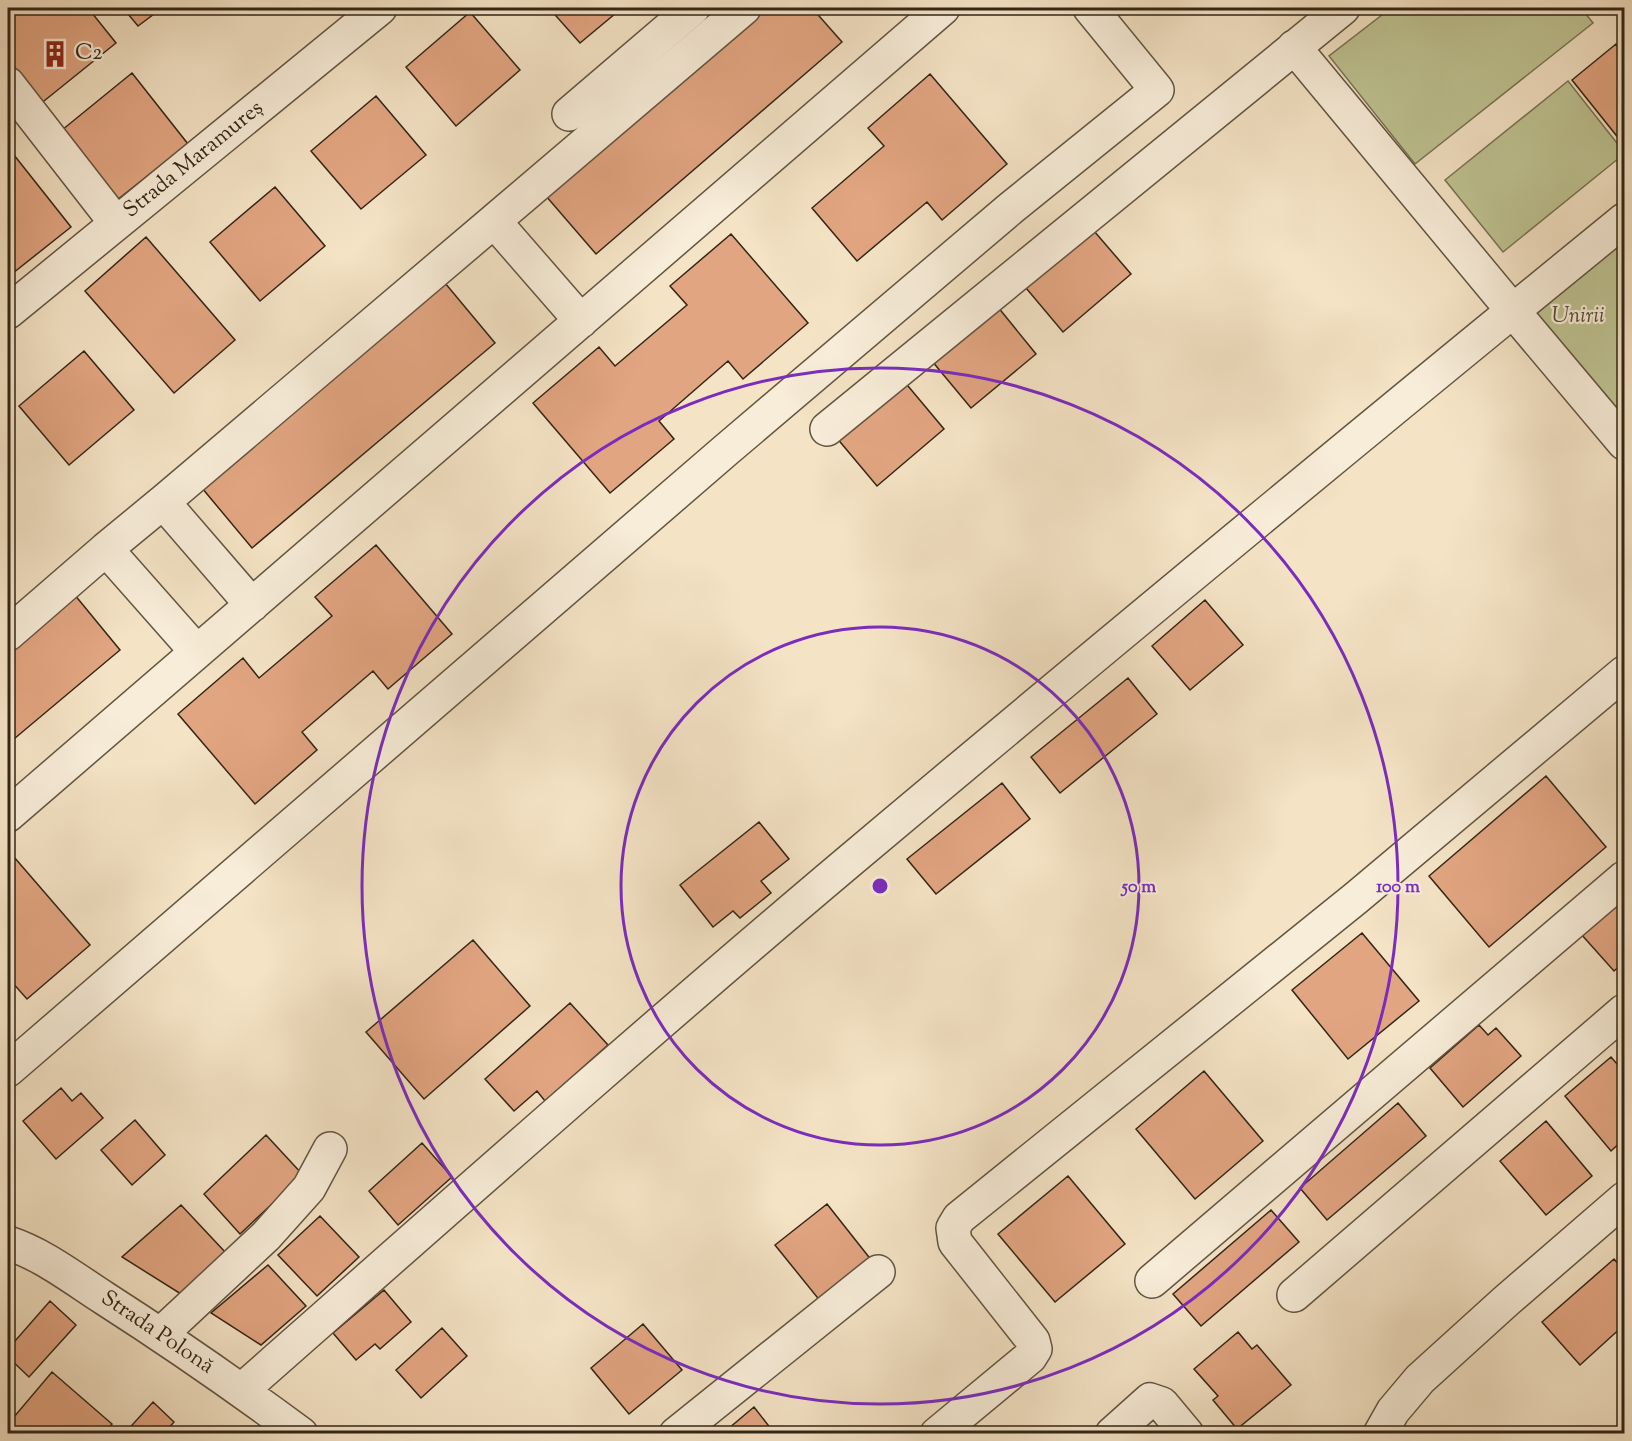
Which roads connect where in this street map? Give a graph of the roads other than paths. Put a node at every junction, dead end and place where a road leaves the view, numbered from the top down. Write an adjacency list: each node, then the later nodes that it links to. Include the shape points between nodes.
1 (380, 8): 12 (street, Strada Maramureș)
2 (693, 8): 9 (street)
3 (744, 8): 11 (street)
4 (943, 8): 15 (street)
5 (1089, 8): 27 (street, via 1157,90 735,442)
6 (1343, 8): 7 (street)
7 (1294, 48): 13 (street); 16 (street)
8 (8, 84): 12 (street)
9 (569, 114)
10 (1624, 220): 13 (street)
11 (494, 221): 15 (street); 18 (street)
12 (116, 223): 14 (street, Strada Maramureș)
13 (1513, 311): 17 (street); 35 (street, via 843,867)
14 (8, 312)
15 (581, 321): 20 (street)
16 (827, 429)
17 (1624, 443)
18 (163, 502): 19 (street); 20 (street)
19 (106, 549): 21 (street); 22 (street)
20 (252, 605): 22 (street)
21 (8, 634)
22 (197, 652): 24 (street)
23 (1624, 674): 38 (street, via 1356,898 959,1218 953,1228 955,1242 1033,1341 1035,1349)
24 (8, 815)
25 (1624, 878): 32 (street)
26 (1624, 1011): 33 (street)
27 (8, 1070)
28 (330, 1149): 34 (street, via 309,1188 266,1236)
29 (1624, 1199): 41 (street, via 1420,1379 1393,1411)
30 (8, 1243): 34 (street, Strada Polonă, via 45,1260)
31 (878, 1272): 37 (street)
32 (1152, 1281)
33 (1294, 1295)
34 (161, 1334): 35 (street, Strada Polonă)
35 (242, 1390): 36 (street, Strada Polonă)
36 (301, 1434)
37 (676, 1434)
38 (937, 1434)
39 (1112, 1434): 40 (street, via 1150,1400 1162,1404)
40 (1187, 1434)
41 (1380, 1434)

